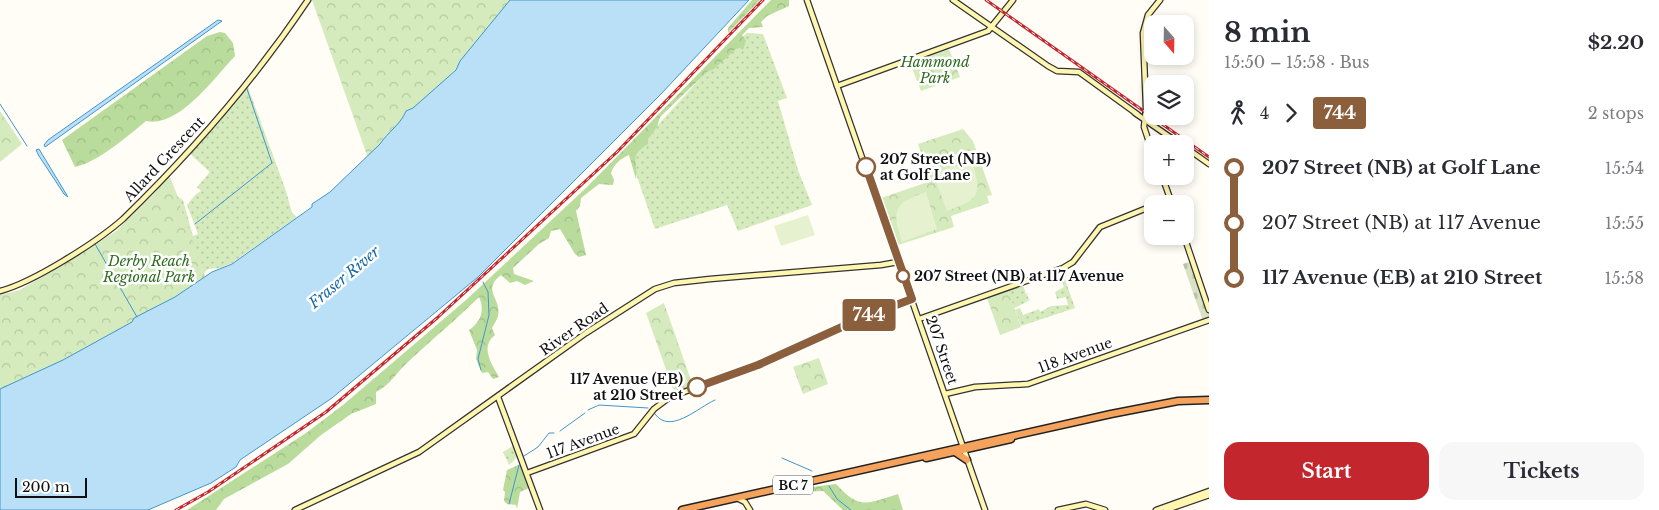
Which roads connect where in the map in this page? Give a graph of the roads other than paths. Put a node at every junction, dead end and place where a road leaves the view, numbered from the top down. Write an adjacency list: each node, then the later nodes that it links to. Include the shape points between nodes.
1 (308, 0): 23 (street, Allard Crescent, via 242,90 127,215 40,273)
2 (807, 0): 9 (street, 207 Street)
3 (953, 0): 6 (street)
4 (1013, 0): 7 (street)
5 (1160, 0): 10 (street, via 1144,26)
6 (987, 23): 7 (street); 8 (street)
7 (993, 27): 8 (street); 11 (street, via 1048,66 1079,72)
8 (986, 32): 9 (street)
9 (837, 86): 22 (street, 207 Street)
10 (1144, 109): 11 (street)
11 (1136, 113): 12 (street)
12 (1144, 122)
13 (1145, 125): 16 (street)
14 (1150, 125): 15 (street)
15 (1156, 128): 16 (street); 17 (street)
16 (1147, 133)
17 (1166, 135)
18 (1194, 153): 19 (street)
19 (1209, 164)
20 (1144, 209): 26 (street, via 1100,226 1073,262 1062,268)
21 (1187, 245): 25 (street)
22 (898, 262): 24 (street, 207 Street); 30 (street, River Road, via 710,279 660,287 586,334)
23 (0, 292)
24 (912, 299): 26 (street, 207 Street); 37 (street, 117 Avenue, via 758,365 670,397 654,409 634,434)
25 (1209, 310)
26 (919, 319): 28 (street, 207 Street)
27 (1209, 320): 28 (street, 118 Avenue, via 1028,384 975,387)
28 (945, 394): 33 (street, 207 Street)
29 (1209, 396): 32 (highway, BC 7)
30 (498, 397): 37 (street); 43 (street, River Road, via 417,454)
31 (1209, 400): 32 (highway, BC 7)
32 (1178, 401): 33 (highway, BC 7)
33 (963, 448): 34 (highway, BC 7); 35 (highway, BC 7); 36 (street, 207 Street)
34 (955, 452): 35 (highway, BC 7); 36 (highway)
35 (914, 458): 39 (highway, BC 7)
36 (967, 460): 46 (street, 207 Street)
37 (527, 473): 44 (street)
38 (1209, 491): 49 (street)
39 (752, 494): 41 (highway, BC 7); 42 (street)
40 (1209, 495): 50 (street)
41 (737, 498): 42 (street); 45 (highway, BC 7)
42 (749, 507)
43 (295, 510)
44 (540, 510)
45 (682, 510)
46 (985, 510)
47 (1059, 510): 48 (street, via 1086,504)
48 (1105, 510)
49 (1156, 510)
50 (1166, 510)

